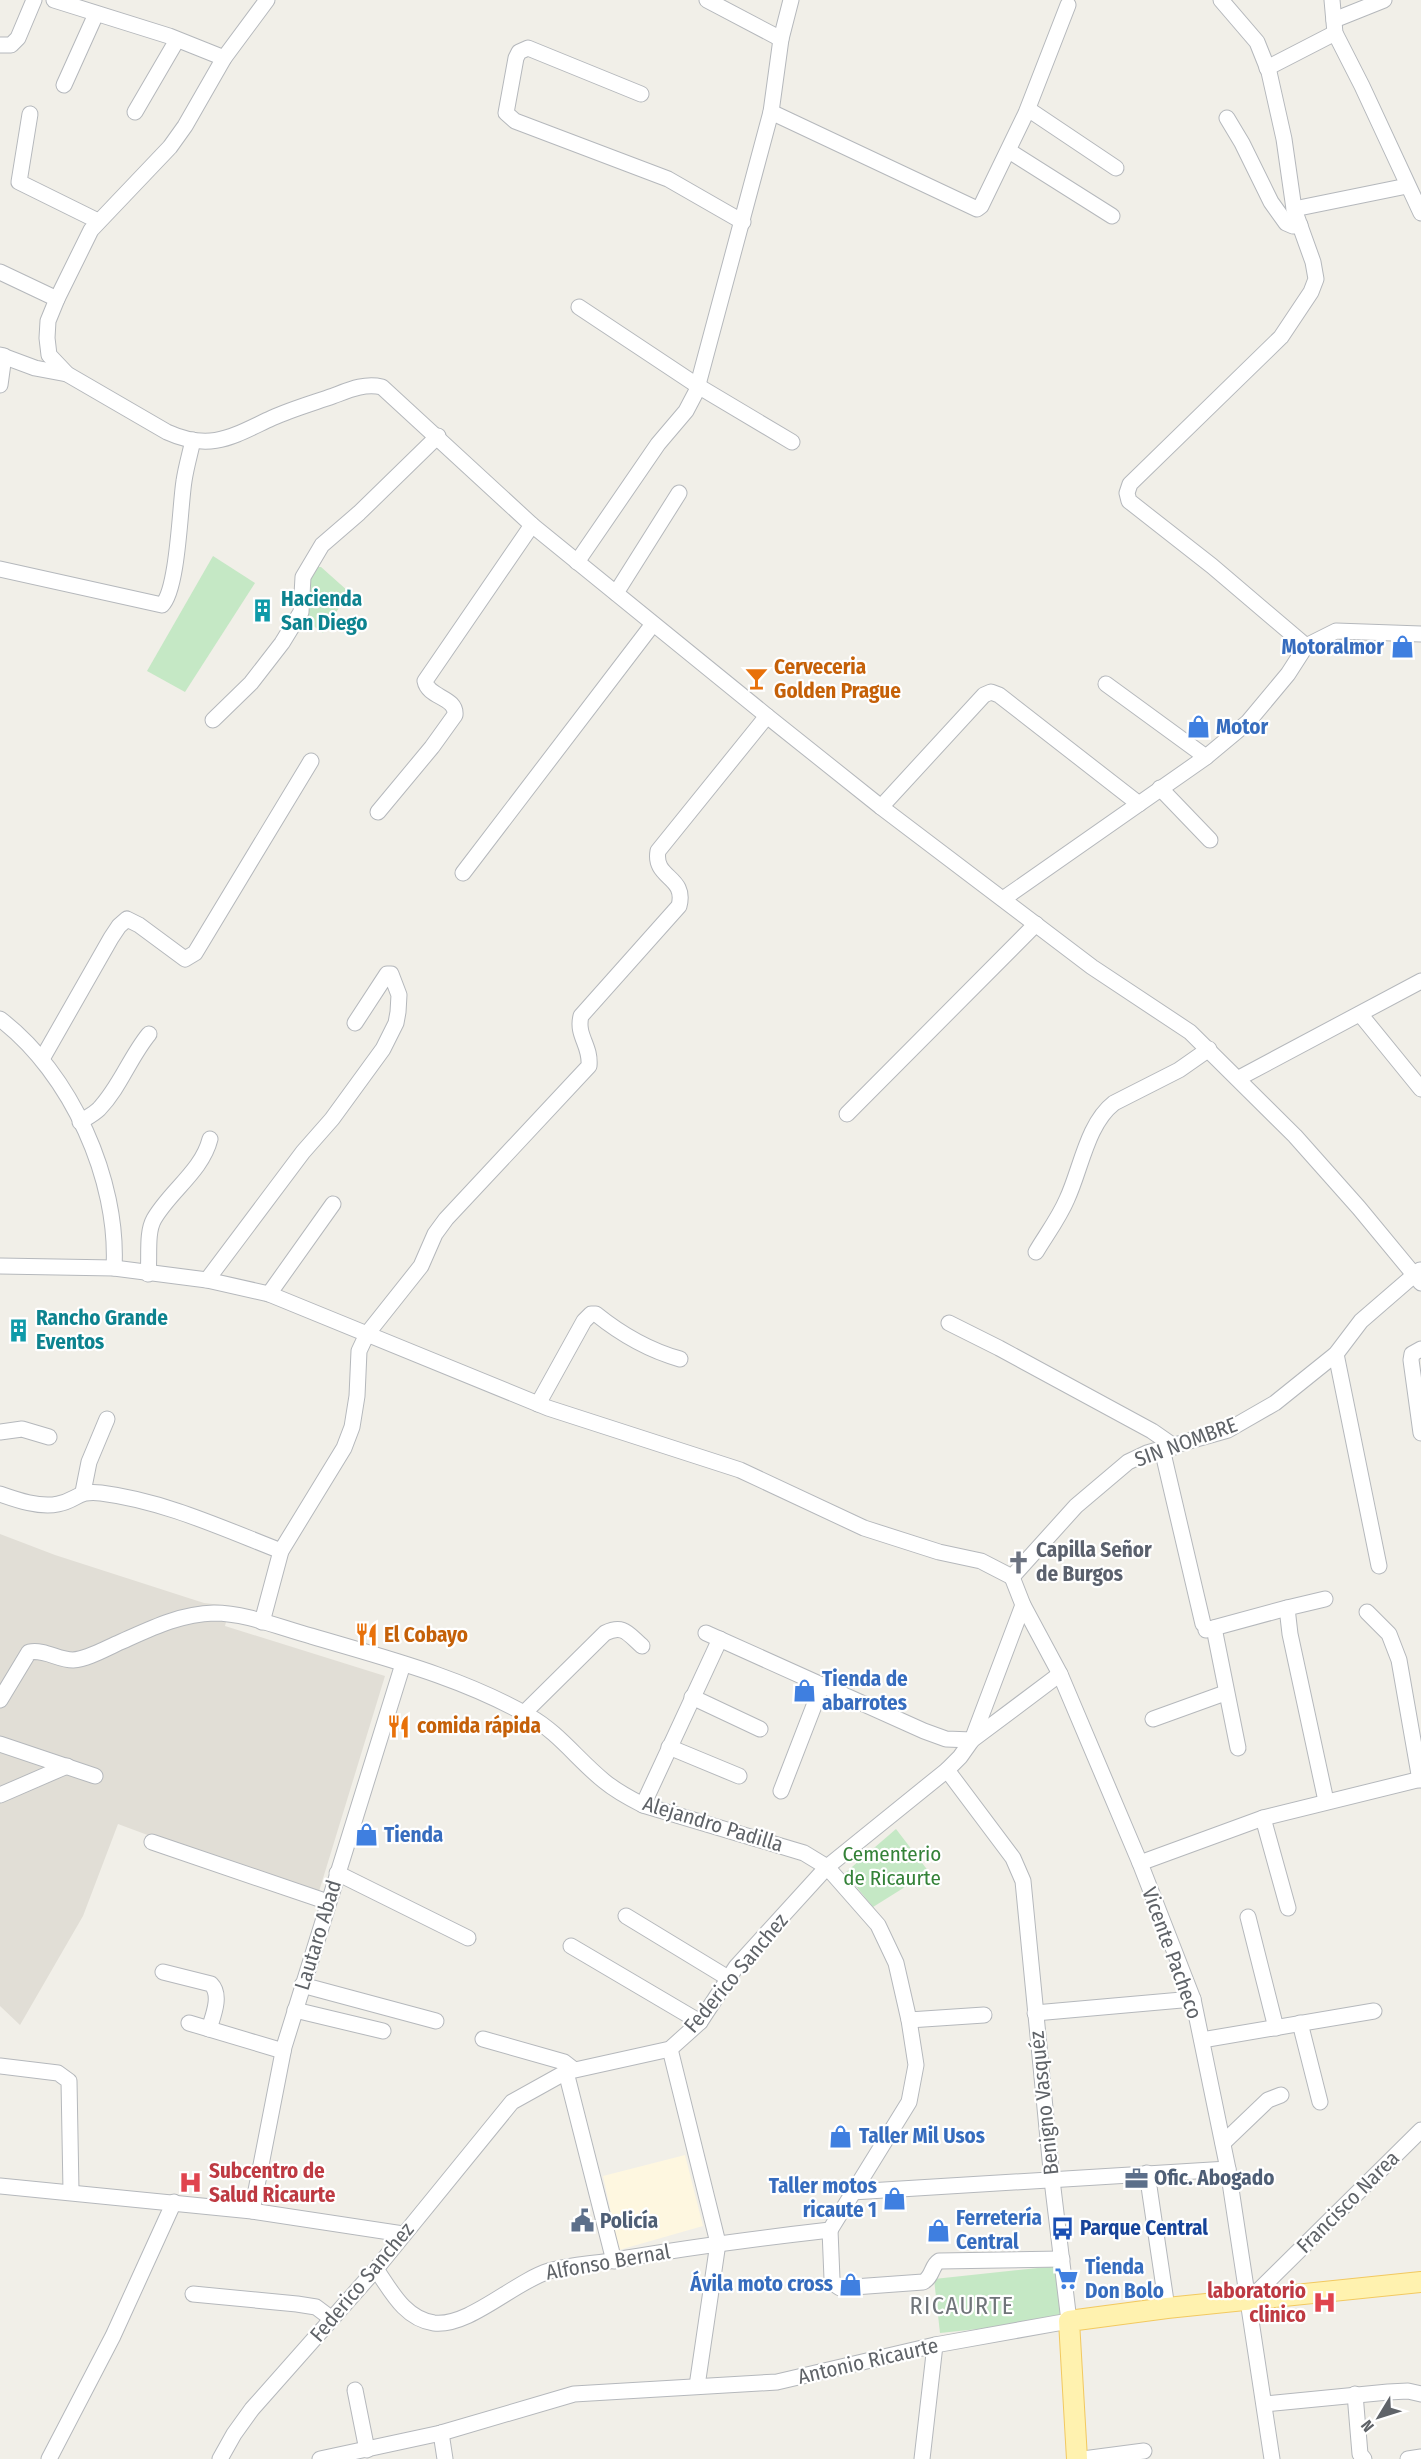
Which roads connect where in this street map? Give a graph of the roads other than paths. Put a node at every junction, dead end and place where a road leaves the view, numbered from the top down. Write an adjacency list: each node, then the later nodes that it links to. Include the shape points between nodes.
1 (34, 0): 14 (street, via 18,38 11,45)
2 (54, 0): 10 (street)
3 (267, 0): 15 (street)
4 (707, 0): 12 (street)
5 (791, 0): 12 (street)
6 (1221, 0): 16 (street, via 1257,42)
7 (1332, 0): 11 (street)
8 (1384, 0): 11 (street)
9 (1068, 5): 19 (street)
10 (96, 14): 13 (street); 17 (street)
11 (1334, 27): 16 (street); 26 (street)
12 (781, 39): 21 (street)
13 (177, 40): 15 (street); 20 (street)
14 (0, 45)
15 (224, 58): 30 (street, via 170,147)
16 (1267, 68): 27 (street, via 1284,139)
17 (64, 85)
18 (641, 94): 31 (street, via 528,48 516,58 506,113 515,121 668,179)
19 (1028, 109): 24 (street); 25 (street)
20 (135, 112)
21 (771, 112): 24 (street, via 974,210 981,206); 31 (street)
22 (30, 114): 30 (street, via 19,182)
23 (1227, 118): 32 (street, via 1271,202 1286,223)
24 (1009, 151): 29 (street)
25 (1116, 168)
26 (1407, 186): 27 (street); 28 (street)
27 (1294, 209): 32 (street)
28 (1421, 213)
29 (1112, 216)
30 (98, 221): 34 (street)
31 (743, 222): 39 (street)
32 (1300, 225): 50 (street, via 1316,279 1311,292 1281,337 1130,484 1127,492 1129,501)
33 (0, 272): 34 (street)
34 (57, 299): 37 (street, via 48,321 47,338 50,355)
35 (579, 307): 39 (street)
36 (2, 356): 37 (street); 38 (street)
37 (68, 374): 41 (street, via 167,432)
38 (0, 385)
39 (698, 386): 42 (street); 45 (street, via 686,411 658,444)
40 (438, 436): 41 (street, via 393,395 370,384 274,417 231,438); 44 (street); 53 (street, via 322,545 303,577 301,612 282,643 251,683)
41 (193, 440): 46 (street, via 183,483 181,530 168,595 162,605)
42 (792, 442)
43 (679, 494): 47 (street)
44 (532, 525): 45 (street); 59 (street, via 425,681 428,689 453,704 455,715)
45 (577, 562): 47 (street)
46 (0, 568)
47 (616, 593): 48 (street)
48 (653, 624): 52 (street); 61 (street)
49 (1421, 634): 50 (street, via 1336,631)
50 (1306, 646): 54 (street, via 1248,722)
51 (1106, 684): 54 (street)
52 (767, 716): 58 (street); 85 (street, via 658,851 658,867 678,886 678,906 581,1016 578,1027 590,1055 589,1066 446,1219 421,1266)
53 (213, 720)
54 (1206, 757): 56 (street)
55 (311, 761): 70 (street, via 195,952 185,959 127,919 111,938)
56 (1160, 789): 57 (street); 60 (street)
57 (1139, 804): 58 (street, via 992,692 984,695); 62 (street)
58 (881, 807): 62 (street)
59 (378, 812)
60 (1210, 840)
61 (463, 873)
62 (1003, 899): 63 (street)
63 (1036, 924): 69 (street); 73 (street)
64 (1421, 981): 65 (street)
65 (1360, 1014): 71 (street); 72 (street)
66 (0, 1019): 70 (street)
67 (355, 1023): 82 (street, via 387,974 391,974 399,995 398,1012 383,1049)
68 (148, 1034): 74 (street, via 98,1110)
69 (1209, 1049): 71 (street); 77 (street, via 1105,1110 1066,1201)
70 (42, 1059): 74 (street)
71 (1239, 1078): 81 (street)
72 (1421, 1089)
73 (847, 1114)
74 (80, 1122): 79 (street, via 101,1167 114,1234)
75 (210, 1139): 80 (street, via 202,1158 154,1220)
76 (333, 1204): 83 (street)
77 (1036, 1252)
78 (0, 1266): 79 (street)
79 (114, 1268): 80 (street)
80 (148, 1274): 82 (street)
81 (1419, 1276): 87 (street, SIN NOMBRE, via 1361,1321)
82 (207, 1280): 83 (street)
83 (269, 1294): 85 (street)
84 (949, 1323): 94 (street, via 1121,1414)
85 (367, 1334): 89 (street); 97 (street, via 358,1352 355,1410 344,1448)
86 (1421, 1349): 92 (street, via 1412,1354 1411,1360)
87 (1336, 1354): 94 (street, SIN NOMBRE, via 1275,1403 1228,1431); 98 (street)
88 (680, 1359): 89 (street, via 654,1352 591,1314)
89 (538, 1404): 99 (street, via 740,1470 864,1528 981,1561)
90 (107, 1419): 95 (street, via 89,1462)
91 (0, 1432): 93 (street, via 22,1429)
92 (1421, 1433)
93 (49, 1437)
94 (1169, 1448): 99 (street, SIN NOMBRE, via 1128,1462 1107,1479 1056,1526); 105 (street)
95 (83, 1492): 96 (street, via 52,1505); 97 (street, via 159,1504)
96 (0, 1494)
97 (281, 1551): 104 (street)
98 (1379, 1566)
99 (1011, 1577): 101 (street, Vicente Pacheco)
100 (1325, 1599): 102 (street)
101 (1023, 1605): 108 (street, Vicente Pacheco); 116 (street)
102 (1287, 1608): 105 (street); 127 (street)
103 (1367, 1611): 124 (street, via 1389,1634 1399,1660)
104 (262, 1622): 107 (street, Alejandro Padilla); 112 (street, Alejandro Padilla, via 215,1613 173,1619 73,1660 38,1650 29,1652)
105 (1206, 1628): 110 (street)
106 (642, 1646): 113 (street, via 623,1629 605,1633)
107 (403, 1664): 113 (street, Alejandro Padilla, via 457,1682); 133 (street, Lautaro Abad)
108 (1060, 1674): 116 (street, Federico Sanchez); 131 (street, Vicente Pacheco)
109 (822, 1685): 111 (street, via 713,1636); 116 (street, via 924,1731 946,1739); 125 (street)
110 (1225, 1693): 114 (street); 119 (street)
111 (692, 1697): 115 (street); 118 (street)
112 (0, 1700)
113 (524, 1713): 128 (street, Alejandro Padilla, via 550,1731 603,1780)
114 (1153, 1719)
115 (760, 1729)
116 (972, 1740): 121 (street, Federico Sanchez)
117 (0, 1744): 120 (street)
118 (669, 1747): 123 (street); 128 (street)
119 (1238, 1748)
120 (67, 1766): 122 (street); 126 (street)
121 (947, 1770): 132 (street, Federico Sanchez); 146 (street, Benigno Vasquéz, via 1003,1844 1023,1881)
122 (95, 1776)
123 (739, 1776)
124 (1420, 1780): 127 (street)
125 (781, 1791)
126 (0, 1795)
127 (1326, 1801): 129 (street)
128 (643, 1804): 132 (street, Alejandro Padilla, via 784,1846)
129 (1263, 1818): 131 (street); 135 (street)
130 (152, 1842): 134 (street)
131 (1140, 1863): 143 (street, Vicente Pacheco)
132 (827, 1867): 141 (street, Federico Sanchez); 148 (street, Alejandro Padilla, via 878,1925 896,1963)
133 (337, 1873): 134 (street, Lautaro Abad); 138 (street)
134 (328, 1902): 142 (street, Lautaro Abad)
135 (1288, 1908)
136 (626, 1916): 141 (street)
137 (1248, 1917): 153 (street)
138 (468, 1938)
139 (571, 1946): 150 (street)
140 (163, 1972): 154 (street, via 212,1984 217,1995)
141 (728, 1978): 150 (street, Federico Sanchez)
142 (302, 1985): 144 (street, Lautaro Abad); 149 (street)
143 (1193, 2000): 146 (street); 157 (street, Vicente Pacheco)
144 (295, 2010): 155 (street); 159 (street, Lautaro Abad)
145 (1374, 2011): 152 (street)
146 (1035, 2013): 168 (street, Benigno Vasquéz)
147 (984, 2015): 148 (street)
148 (909, 2020): 171 (street, Alejandro Padilla, via 916,2065 909,2102)
149 (436, 2021)
150 (700, 2022): 158 (street, Federico Sanchez)
151 (189, 2023): 154 (street)
152 (1300, 2024): 153 (street); 163 (street)
153 (1276, 2028): 157 (street)
154 (209, 2029): 159 (street)
155 (383, 2031)
156 (483, 2039): 161 (street, via 564,2062)
157 (1202, 2040): 165 (street, Vicente Pacheco)
158 (670, 2049): 161 (street, Federico Sanchez); 176 (street)
159 (283, 2051): 173 (street, Lautaro Abad)
160 (0, 2066): 170 (street, via 58,2073 69,2081)
161 (569, 2070): 175 (street, Federico Sanchez, via 512,2102); 178 (street)
162 (1281, 2095): 165 (street, via 1268,2100)
163 (1320, 2102)
164 (1421, 2130): 182 (street, Francisco Narea)
165 (1223, 2143): 166 (street, Vicente Pacheco)
166 (1228, 2169): 167 (street); 182 (street, Vicente Pacheco)
167 (1147, 2173): 168 (street); 183 (street)
168 (1052, 2180): 171 (street); 177 (street, Benigno Vasquéz)
169 (0, 2186): 170 (street)
170 (71, 2191): 172 (street)
171 (852, 2192): 174 (street)
172 (174, 2202): 173 (street); 196 (street, via 113,2336)
173 (252, 2211): 175 (street)
174 (830, 2230): 176 (street, Alfonso Bernal); 177 (street, via 832,2279 840,2288 923,2282 939,2261)
175 (403, 2234): 179 (street, Federico Sanchez)
176 (718, 2243): 178 (street, Alfonso Bernal); 187 (street)
177 (1062, 2259): 185 (street, Benigno Vasquéz)
178 (614, 2261): 179 (street, Alfonso Bernal, via 539,2274 464,2318 448,2323 433,2323 403,2307)
179 (376, 2269): 184 (street, Federico Sanchez)
180 (1421, 2282): 182 (main road, Antonio Ricaurte)
181 (193, 2294): 184 (street, via 316,2307)
182 (1250, 2299): 183 (main road, Antonio Ricaurte); 191 (street, Vicente Pacheco)
183 (1167, 2308): 185 (main road, Antonio Ricaurte)
184 (332, 2319): 197 (street, Federico Sanchez, via 252,2409)
185 (1069, 2321): 186 (street, Antonio Ricaurte); 201 (main road, Benigno Vasquéz)
186 (935, 2345): 187 (street, Antonio Ricaurte, via 777,2382); 200 (street)
187 (697, 2386): 192 (street, Antonio Ricaurte, via 573,2394)
188 (355, 2390): 193 (street)
189 (1355, 2394): 190 (street); 191 (street); 204 (street, via 1360,2454)
190 (1421, 2394)
191 (1265, 2404): 203 (street, Vicente Pacheco)
192 (441, 2433): 193 (street, Antonio Ricaurte); 199 (street)
193 (367, 2450): 198 (street, Antonio Ricaurte)
194 (1144, 2451): 202 (street)
195 (1421, 2457): 205 (street)
196 (49, 2459)
197 (220, 2459)
198 (320, 2459)
199 (445, 2459)
200 (922, 2459)
201 (1077, 2459)
202 (1083, 2459)
203 (1272, 2459)
204 (1364, 2459)
205 (1408, 2459)

